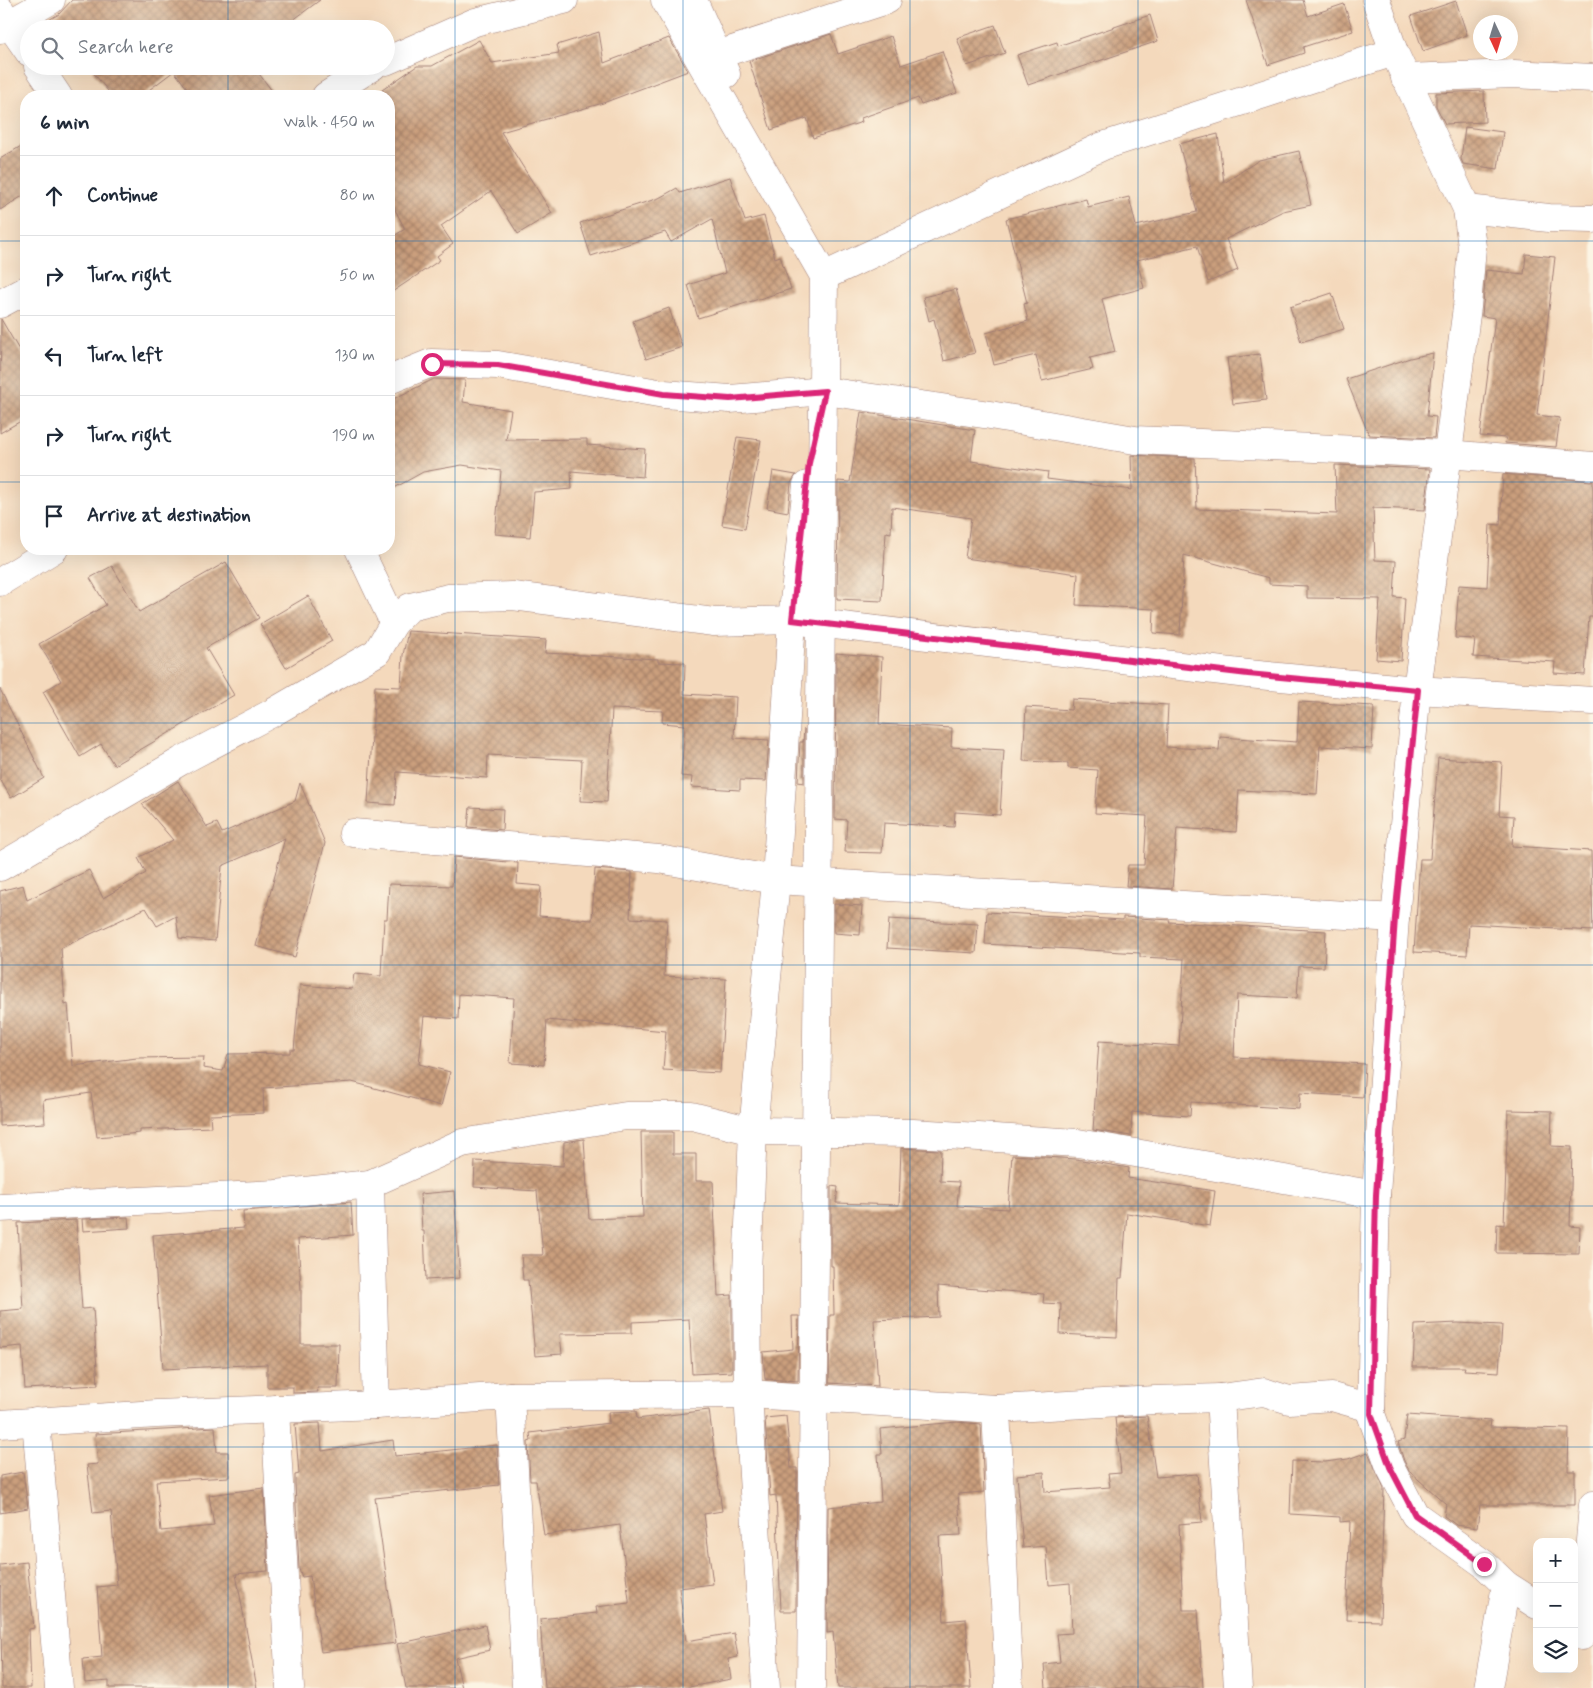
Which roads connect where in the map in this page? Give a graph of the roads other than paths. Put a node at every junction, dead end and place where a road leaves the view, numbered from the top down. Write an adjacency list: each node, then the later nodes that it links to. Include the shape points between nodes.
1 (51, 0): 7 (street)
2 (564, 0): 11 (street, via 475,22)
3 (665, 0): 20 (street)
4 (693, 0): 10 (street)
5 (887, 0): 10 (street)
6 (1376, 0): 9 (street)
7 (3, 20): 8 (street)
8 (20, 41)
9 (1394, 52): 14 (street); 20 (street, via 1103,146)
10 (717, 55): 20 (street)
11 (395, 57)
12 (44, 75): 16 (street)
13 (359, 75): 17 (street)
14 (1405, 78): 15 (street, via 1514,74); 18 (street)
15 (1593, 78)
16 (54, 90)
17 (335, 90)
18 (1467, 209): 19 (street); 25 (street, via 1472,247)
19 (1593, 219)
20 (824, 276): 24 (street, via 828,346); 59 (street)
21 (20, 293): 22 (street)
22 (0, 304)
23 (395, 378): 24 (street, via 432,364 498,365 664,394 730,399)
24 (825, 391): 25 (street, via 1135,440); 30 (street, via 809,463)
25 (1447, 454): 26 (street); 32 (street)
26 (1593, 466)
27 (44, 555): 29 (street)
28 (362, 555): 31 (street)
29 (0, 582)
30 (792, 620): 31 (street, via 714,622 513,596 448,598 410,607); 32 (street, via 1248,674); 36 (street)
31 (394, 623): 35 (street, via 377,652 272,713 180,761)
32 (1418, 690): 33 (street); 37 (street)
33 (1593, 701)
34 (353, 833): 36 (street, via 659,859)
35 (0, 867)
36 (776, 880): 37 (street); 38 (street)
37 (1395, 918): 40 (street)
38 (753, 1131): 39 (street, via 692,1116 626,1116 462,1143); 40 (street, via 913,1133 1078,1143); 42 (street, via 747,1272)
39 (370, 1184): 41 (street, via 276,1194); 45 (street)
40 (1376, 1195): 46 (street)
41 (0, 1208)
42 (748, 1394): 43 (street); 48 (street); 58 (street)
43 (510, 1396): 45 (street); 57 (street)
44 (1220, 1398): 46 (street, via 1264,1392 1289,1400 1332,1397); 48 (street); 61 (street)
45 (376, 1405): 47 (street)
46 (1371, 1408): 52 (street, via 1390,1467 1415,1515 1484,1564)
47 (275, 1409): 49 (street); 56 (street)
48 (996, 1409): 60 (street)
49 (36, 1421): 50 (street); 55 (street)
50 (0, 1424)
51 (1593, 1505): 54 (street)
52 (1506, 1585): 53 (street); 62 (street)
53 (1533, 1602)
54 (1583, 1637)
55 (59, 1688)
56 (290, 1688)
57 (526, 1688)
58 (766, 1688)
59 (812, 1688)
60 (1009, 1688)
61 (1238, 1688)
62 (1488, 1688)

